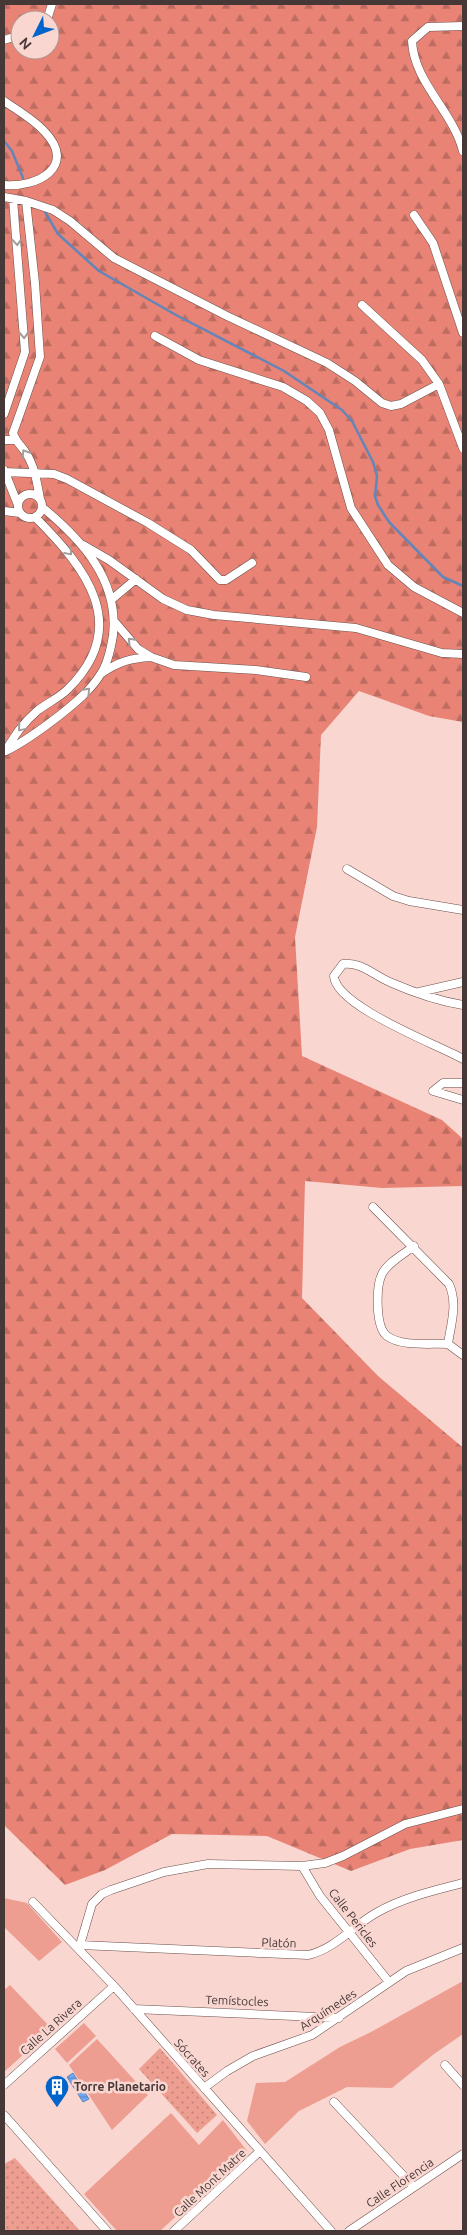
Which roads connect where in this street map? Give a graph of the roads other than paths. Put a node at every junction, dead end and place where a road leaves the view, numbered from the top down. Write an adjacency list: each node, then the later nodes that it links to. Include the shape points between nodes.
1 (463, 26): 3 (street, via 428,28 412,41 417,68 450,122)
2 (4, 101): 4 (street, via 44,130 52,141 56,162 50,173 36,182 21,187)
3 (463, 151)
4 (4, 186)
5 (4, 197): 6 (street)
6 (13, 199): 7 (street); 10 (street, one-way to 10)
7 (26, 201): 9 (street); 16 (street, via 70,220 99,247 130,267 327,363 382,403 391,406 401,404)
8 (414, 215): 12 (street, via 433,243)
9 (36, 284): 10 (street); 15 (street, via 40,357)
10 (21, 286): 14 (street, one-way to 14, via 25,352)
11 (362, 305): 16 (street, via 422,360)
12 (463, 334)
13 (155, 336): 33 (street, via 199,360 283,387 307,401 320,413 329,430 351,508 388,565 414,587)
14 (20, 371): 15 (street, via 26,376); 17 (street)
15 (34, 376): 21 (street, via 14,425)
16 (439, 384): 19 (street)
17 (4, 414)
18 (463, 421): 19 (street)
19 (457, 429): 22 (street)
20 (4, 440): 21 (street)
21 (15, 440): 24 (street, one-way to 21, via 26,453)
22 (463, 448)
23 (4, 471): 24 (street); 26 (street)
24 (34, 472): 25 (street); 30 (street, via 67,479 148,523 191,550 220,580 226,580)
25 (41, 503): 26 (street, via 33,494 25,495); 28 (street); 29 (street)
26 (19, 509): 27 (street); 28 (street, via 27,518)
27 (4, 511)
28 (35, 517): 39 (street, one-way to 39, via 75,560 91,584 97,605 98,628 93,656)
29 (83, 545): 31 (street); 32 (street, via 96,562)
30 (252, 563)
31 (136, 579): 32 (street); 35 (street, via 163,599 187,610 356,628 442,653)
32 (111, 600): 34 (street)
33 (463, 613)
34 (114, 621): 36 (street, one-way to 34, via 127,638); 37 (street, via 111,646)
35 (463, 654)
36 (151, 657): 37 (street, via 124,661); 38 (street, via 174,665)
37 (102, 673): 40 (street, one-way to 37)
38 (306, 677)
39 (66, 691): 40 (street); 41 (street)
40 (75, 703): 42 (street)
41 (38, 711): 42 (street); 43 (street, one-way to 43, via 19,728)
42 (48, 725): 43 (street)
43 (5, 752)
44 (347, 869): 45 (street, via 401,898)
45 (463, 910)
46 (463, 982): 47 (street)
47 (417, 993): 48 (street); 49 (street, via 350,962 343,964 334,976 338,988 380,1018)
48 (463, 1005)
49 (463, 1059)
50 (463, 1083): 51 (street, via 443,1083 432,1091)
51 (463, 1100)
52 (373, 1207): 53 (street)
53 (414, 1246): 54 (street, via 449,1284 454,1295); 54 (street, via 382,1274 380,1327 397,1341)
54 (448, 1344): 55 (street)
55 (463, 1356)
56 (463, 1809): 57 (street, via 405,1824 334,1860)
57 (302, 1866): 60 (street, Calle Pericles, via 320,1896); 61 (street, via 208,1864 164,1872 110,1890 92,1904)
58 (463, 1883): 60 (street, Platón, via 392,1905)
59 (33, 1902): 61 (street, Sócrates)
60 (349, 1932): 61 (street, Platón, via 324,1950 308,1955); 63 (street, Calle Pericles)
61 (79, 1947): 64 (street, Sócrates)
62 (463, 1948): 63 (street, Arquímedes, via 431,1959)
63 (389, 1982): 66 (street, Arquímedes)
64 (114, 1986): 65 (street, Sócrates); 69 (street, Calle La Rivera)
65 (134, 2009): 66 (street, Temístocles); 70 (street, Sócrates)
66 (339, 2018): 70 (street, Arquímedes, via 312,2035 238,2064)
67 (445, 2066): 68 (street)
68 (463, 2084)
69 (4, 2085)
70 (204, 2088): 73 (street, Sócrates)
71 (334, 2102): 75 (street)
72 (4, 2115): 76 (street)
73 (260, 2151): 77 (street, Calle Mont Matre); 78 (street, Sócrates)
74 (463, 2154): 75 (street, Calle Florencia)
75 (414, 2186): 79 (street, Calle Florencia)
76 (107, 2231)
77 (174, 2231)
78 (331, 2231)
79 (349, 2231)

